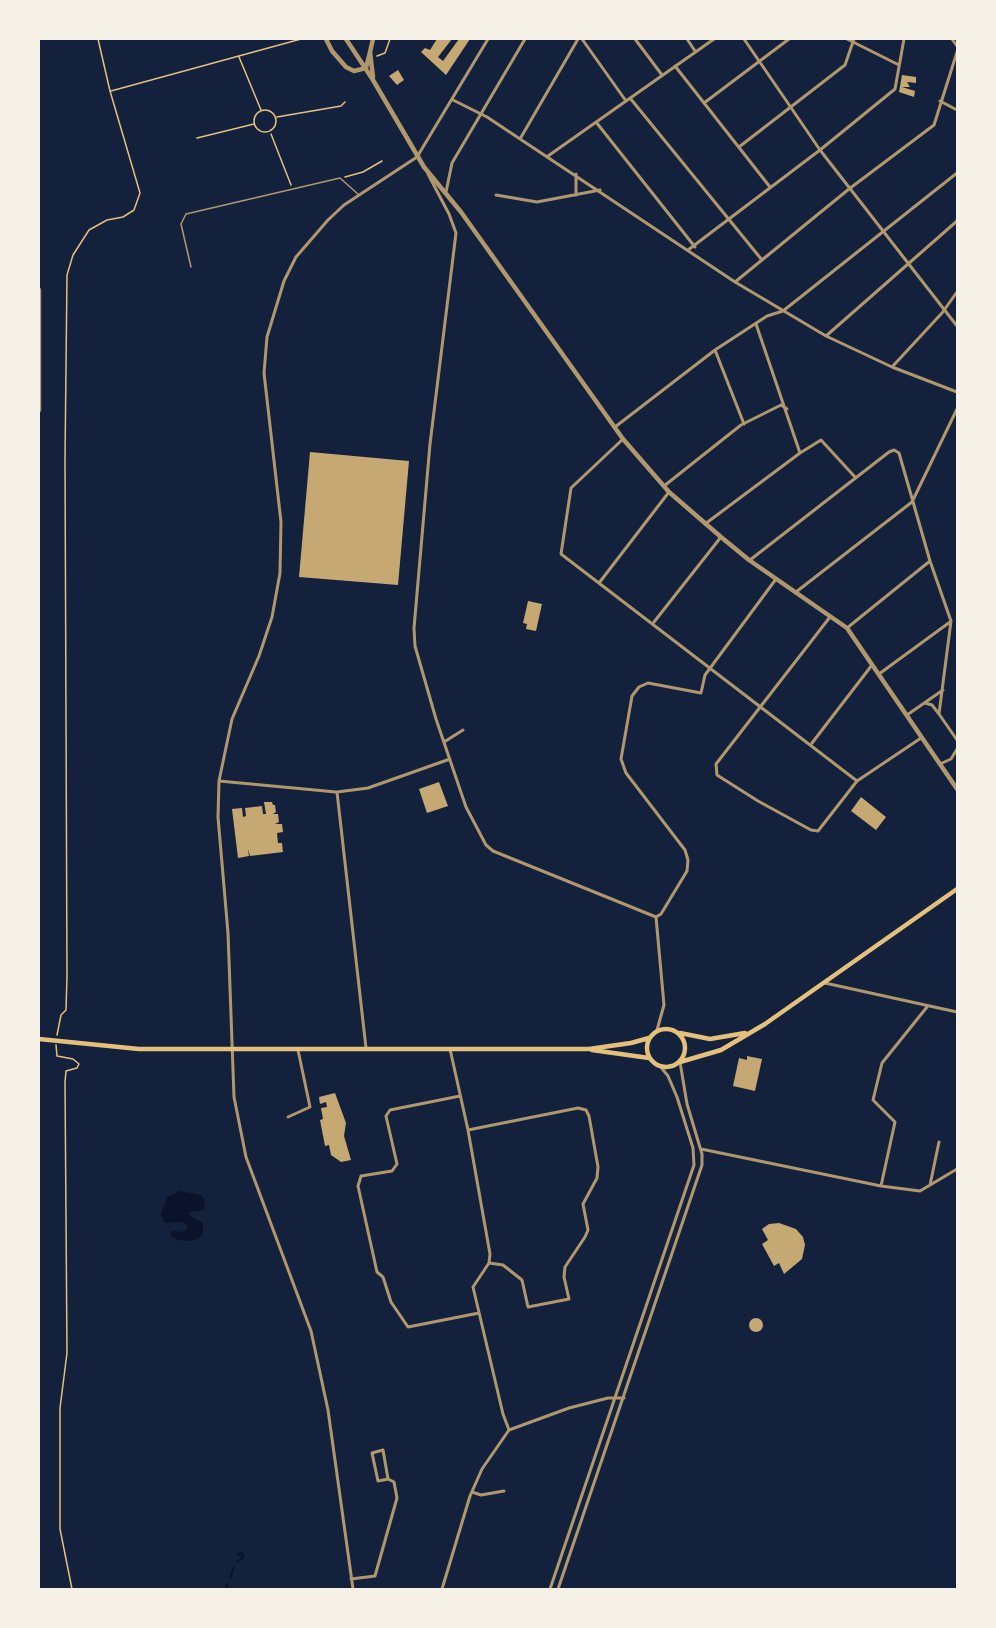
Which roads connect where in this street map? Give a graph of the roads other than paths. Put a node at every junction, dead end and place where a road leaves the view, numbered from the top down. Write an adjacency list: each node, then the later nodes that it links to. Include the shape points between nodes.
1 (326, 39): 23 (street, via 345,67 354,71)
2 (346, 39): 23 (street)
3 (373, 39): 19 (street)
4 (488, 39): 27 (street)
5 (525, 39): 33 (street)
6 (578, 39): 28 (street); 35 (street)
7 (634, 39): 24 (street)
8 (687, 39): 17 (street)
9 (714, 39): 17 (street)
10 (744, 39): 20 (street)
11 (789, 39): 20 (street)
12 (847, 39): 15 (street)
13 (904, 39): 22 (street)
14 (952, 39): 16 (street)
15 (853, 41): 22 (street); 31 (street, via 845,65)
16 (957, 46)
17 (695, 51): 21 (street)
18 (957, 51): 29 (street)
19 (370, 52): 23 (street); 25 (street)
20 (760, 62): 30 (street); 31 (street)
21 (675, 66): 24 (street); 30 (street)
22 (899, 66): 37 (street, via 895,89)
23 (366, 68): 25 (street)
24 (662, 75): 26 (street)
25 (374, 80): 39 (street)
26 (630, 98): 28 (street); 50 (street)
27 (453, 100): 33 (street); 39 (street)
28 (626, 101): 34 (street)
29 (940, 101): 32 (street); 44 (street, via 934,125)
30 (704, 103): 36 (street)
31 (790, 106): 36 (street); 37 (street)
32 (957, 110)
33 (482, 114): 35 (street); 46 (street, via 452,164)
34 (596, 122): 38 (street); 53 (street)
35 (520, 139): 38 (street)
36 (739, 147): 43 (street)
37 (820, 150): 43 (street); 44 (street)
38 (548, 156): 42 (street)
39 (417, 157): 40 (street); 47 (street)
40 (424, 167): 46 (street); 102 (street, via 456,233 430,444 414,628 417,656)
41 (957, 173): 52 (street)
42 (576, 174): 45 (street); 49 (street)
43 (770, 188): 50 (street)
44 (849, 189): 52 (street); 55 (street)
45 (600, 190): 49 (street); 54 (street)
46 (446, 193): 73 (street)
47 (358, 195): 57 (lane, via 340,178 186,214 181,224); 107 (street, via 328,220 296,257 284,280 267,337 264,373 281,522 280,573 272,617 232,719)
48 (496, 195): 49 (street, via 537,202)
49 (576, 195)
50 (728, 220): 53 (street); 55 (street)
51 (957, 221): 56 (street)
52 (883, 231): 56 (street); 62 (street)
53 (695, 247): 54 (street)
54 (688, 250): 58 (street)
55 (762, 260): 58 (street)
56 (908, 265): 61 (street); 65 (street)
57 (191, 267)
58 (735, 282): 62 (street)
59 (39, 290): 71 (street)
60 (957, 292): 61 (street)
61 (945, 310): 64 (street); 67 (street)
62 (783, 311): 63 (street); 65 (street)
63 (756, 324): 66 (street); 69 (street)
64 (957, 326)
65 (826, 336): 67 (street)
66 (715, 350): 72 (street); 73 (street)
67 (892, 368): 68 (street)
68 (957, 392)
69 (787, 409): 72 (street, via 781,405); 75 (street)
70 (957, 409): 79 (street)
71 (39, 410)
72 (744, 424): 77 (street)
73 (614, 428): 74 (street)
74 (623, 439): 77 (street); 85 (street, via 571,488 561,554)
75 (800, 453): 76 (street, via 821,440); 80 (street)
76 (856, 477): 79 (street, via 894,450 899,453); 82 (street)
77 (664, 486): 78 (street)
78 (669, 492): 80 (street); 85 (street)
79 (912, 502): 83 (street); 86 (street)
80 (705, 524): 81 (street)
81 (721, 537): 82 (street); 89 (street)
82 (749, 560): 84 (street)
83 (930, 561): 88 (street); 90 (street)
84 (776, 579): 86 (street); 92 (street)
85 (599, 582): 89 (street)
86 (795, 592): 87 (street)
87 (830, 616): 90 (street); 96 (street)
88 (951, 621): 93 (street); 94 (street)
89 (654, 622): 92 (street)
90 (847, 628): 91 (street)
91 (872, 664): 93 (street); 103 (street)
92 (710, 667): 96 (street); 112 (street, via 701,693 648,683 632,696 621,759 626,773 685,850 688,860 687,871 662,914)
93 (879, 674): 98 (street)
94 (944, 689): 95 (street); 97 (street)
95 (925, 703): 97 (street, via 933,705); 98 (street)
96 (762, 707): 103 (street); 108 (street, via 716,764 715,771 721,779 818,831)
97 (939, 714): 101 (street)
98 (907, 715): 100 (street)
99 (463, 730): 102 (street)
100 (921, 738): 106 (street); 108 (street)
101 (957, 740)
102 (444, 742): 105 (street)
103 (812, 743): 108 (street)
104 (957, 749): 106 (street, via 951,759)
105 (450, 759): 110 (street, via 368,788); 112 (street, via 480,838 493,851)
106 (940, 764): 109 (street)
107 (219, 781): 110 (street); 122 (street)
108 (857, 781)
109 (957, 789)
110 (337, 792): 124 (street)
111 (957, 889): 113 (main road)
112 (656, 917): 116 (street, via 664,1005)
113 (825, 982): 114 (street); 117 (main road)
114 (927, 1007): 115 (street); 136 (street, via 882,1063 873,1100 895,1122)
115 (957, 1012)
116 (657, 1030): 118 (main road, via 670,1028); 119 (main road)
117 (750, 1032): 118 (main road, via 710,1039); 127 (main road, via 721,1050)
118 (679, 1033): 127 (main road, via 686,1047)
119 (649, 1038): 121 (main road); 126 (main road)
120 (39, 1039): 122 (main road, via 139,1049)
121 (589, 1049): 125 (main road); 126 (main road)
122 (232, 1050): 123 (main road); 145 (street, via 234,1097 246,1157 311,1331 328,1410)
123 (298, 1050): 124 (main road); 130 (street, via 310,1107)
124 (366, 1050): 125 (main road)
125 (450, 1050): 129 (street)
126 (649, 1058): 128 (main road)
127 (680, 1062): 128 (main road); 133 (street)
128 (660, 1066): 139 (street, via 677,1097 693,1148 694,1165)
129 (460, 1096): 131 (street); 138 (street, via 390,1110 386,1116 397,1164 392,1171 361,1176 358,1186 376,1272 383,1277 408,1328)
130 (288, 1117)
131 (468, 1130): 137 (street); 137 (street, via 578,1108 586,1110 598,1167 597,1178 583,1204 588,1230 565,1267 569,1299 528,1307 522,1280 503,1265)
132 (939, 1142): 135 (street)
133 (701, 1149): 136 (street); 140 (street, via 699,1176)
134 (957, 1169): 135 (street)
135 (930, 1185): 136 (street, via 920,1191)
136 (881, 1186)
137 (489, 1263): 138 (street, via 473,1287)
138 (479, 1313): 141 (street)
139 (615, 1397): 140 (street); 141 (street, via 569,1408); 148 (street)
140 (624, 1398): 149 (street)
141 (509, 1430): 144 (street, via 482,1469)
142 (388, 1479): 142 (street, via 383,1450 372,1453 378,1481); 145 (street, via 394,1482 397,1498 375,1576)
143 (504, 1491): 144 (street, via 481,1495)
144 (472, 1492): 147 (street)
145 (351, 1579): 146 (street)
146 (353, 1589)
147 (442, 1589)
148 (550, 1589)
149 (558, 1589)

